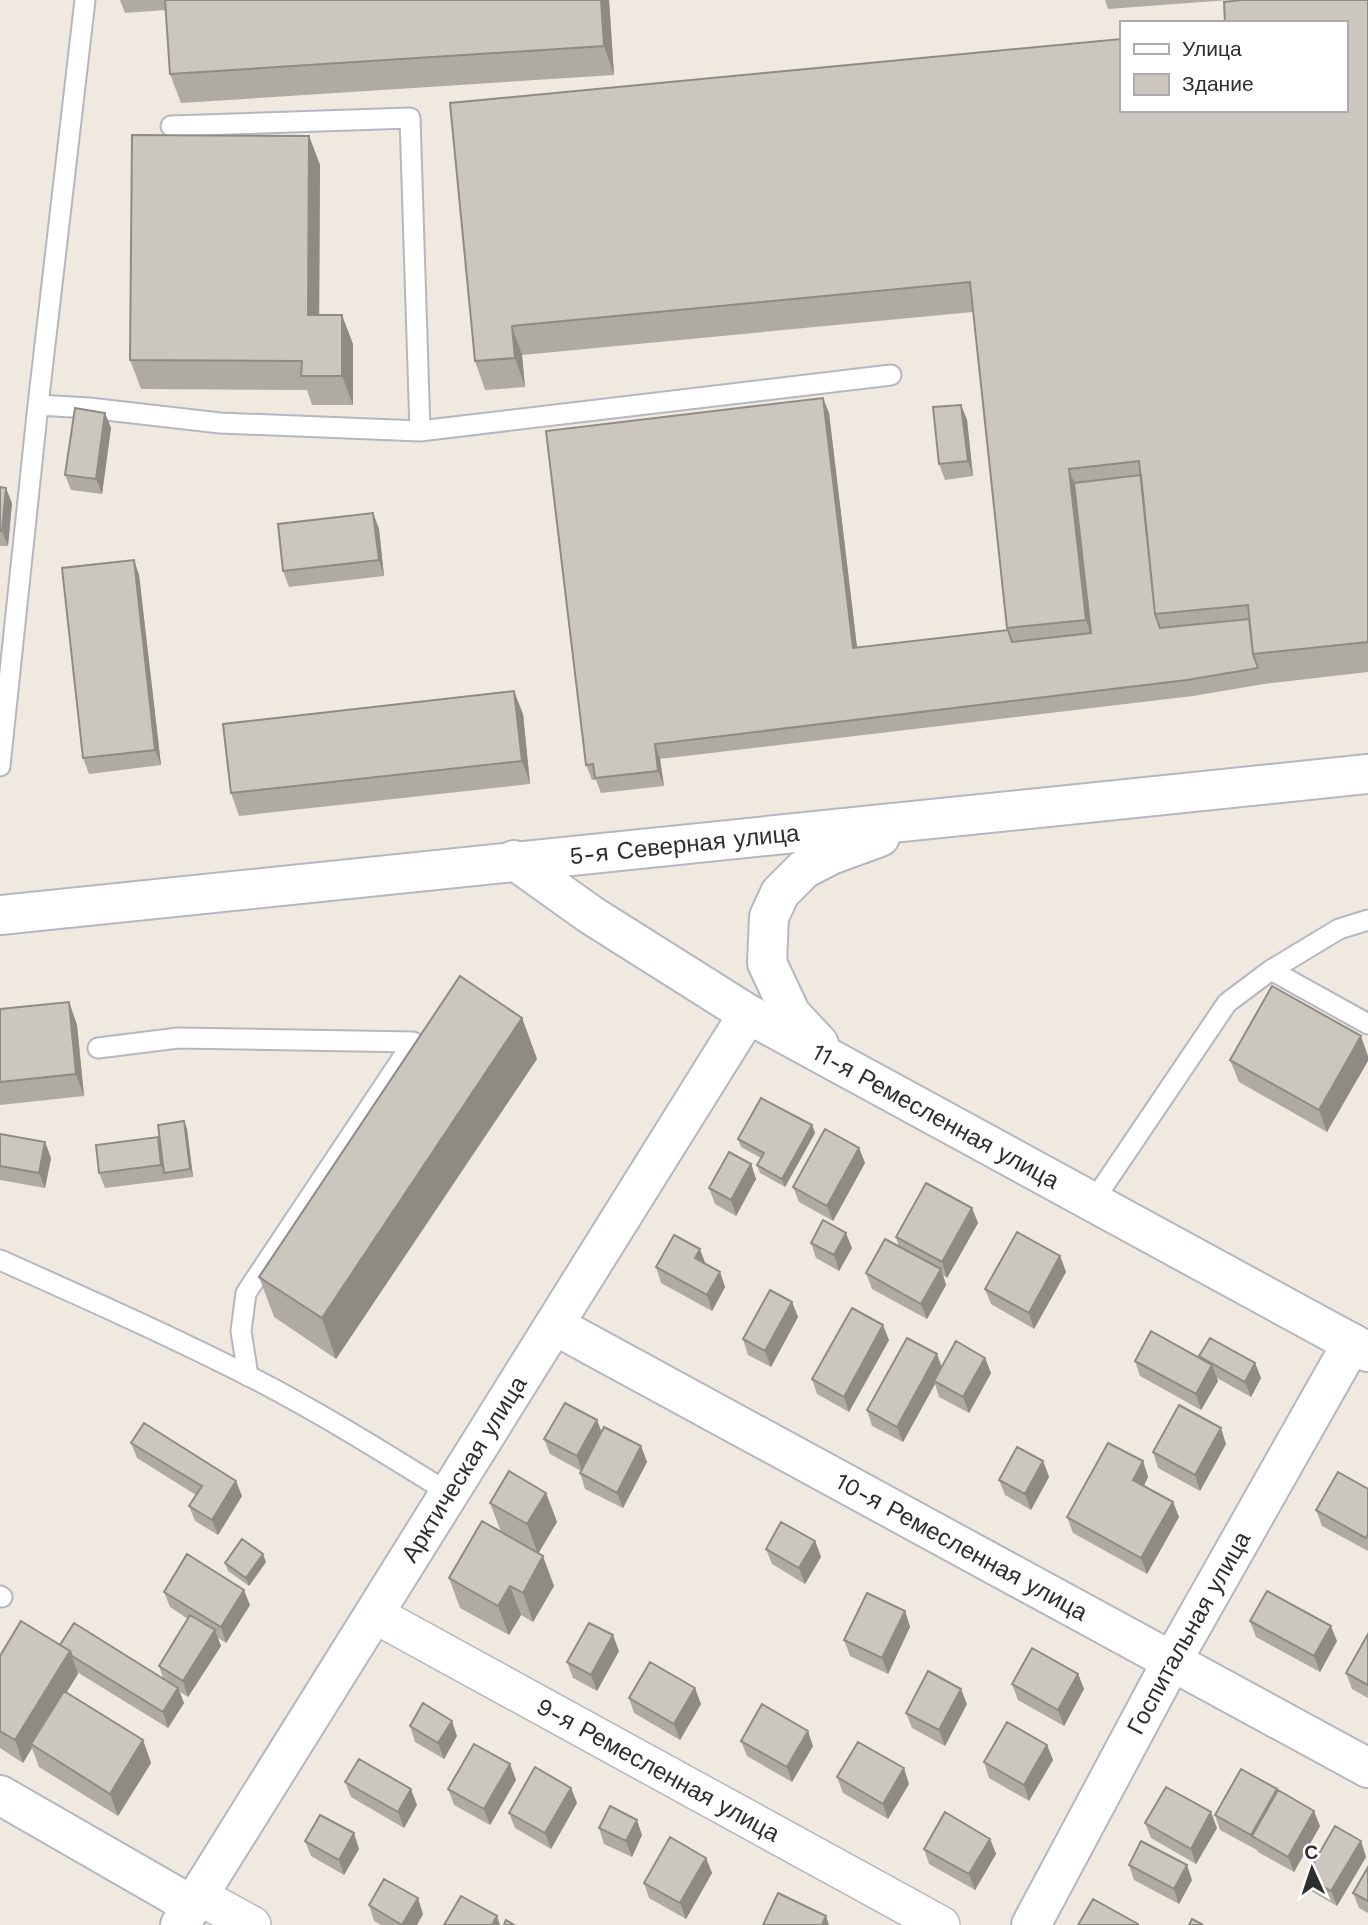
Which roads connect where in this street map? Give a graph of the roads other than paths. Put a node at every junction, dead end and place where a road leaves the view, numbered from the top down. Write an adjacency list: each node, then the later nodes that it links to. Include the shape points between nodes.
1 (85, 0): 4 (lane)
2 (171, 126): 5 (lane, via 410,118)
3 (891, 375): 5 (lane)
4 (38, 405): 5 (lane, via 220,423); 6 (lane)
5 (420, 431)
6 (0, 766)
7 (1368, 774): 8 (main road, 5-я Северная улица)
8 (929, 818): 9 (main road, 5-я Северная улица); 16 (main road, via 804,869 780,893 769,917 767,963 791,1014)
9 (514, 860): 10 (main road, 5-я Северная улица); 13 (main road, 11-я Ремесленная улица, via 590,915)
10 (0, 915)
11 (1368, 920): 12 (lane, via 1339,929)
12 (1271, 970): 14 (lane); 17 (lane, via 1227,1003)
13 (748, 1014): 16 (main road, 11-я Ремесленная улица); 19 (main road, Арктическая улица)
14 (1368, 1024)
15 (98, 1048): 21 (lane, via 178,1038 413,1042 246,1293 241,1331)
16 (834, 1061): 17 (main road, 11-я Ремесленная улица)
17 (1091, 1203): 20 (main road, 11-я Ремесленная улица)
18 (0, 1260): 21 (lane)
19 (554, 1325): 22 (main road, Арктическая улица); 24 (main road, 10-я Ремесленная улица)
20 (1360, 1347): 24 (main road, Госпитальная улица)
21 (248, 1376): 22 (lane)
22 (449, 1493): 23 (main road, Арктическая улица)
23 (374, 1614): 27 (main road, Арктическая улица); 29 (street, 9-я Ремесленная улица)
24 (1171, 1661): 25 (main road, 10-я Ремесленная улица); 30 (main road, Госпитальная улица)
25 (1368, 1768)
26 (0, 1795): 27 (main road)
27 (191, 1909): 28 (street)
28 (252, 1925)
29 (941, 1925)
30 (1031, 1925)

